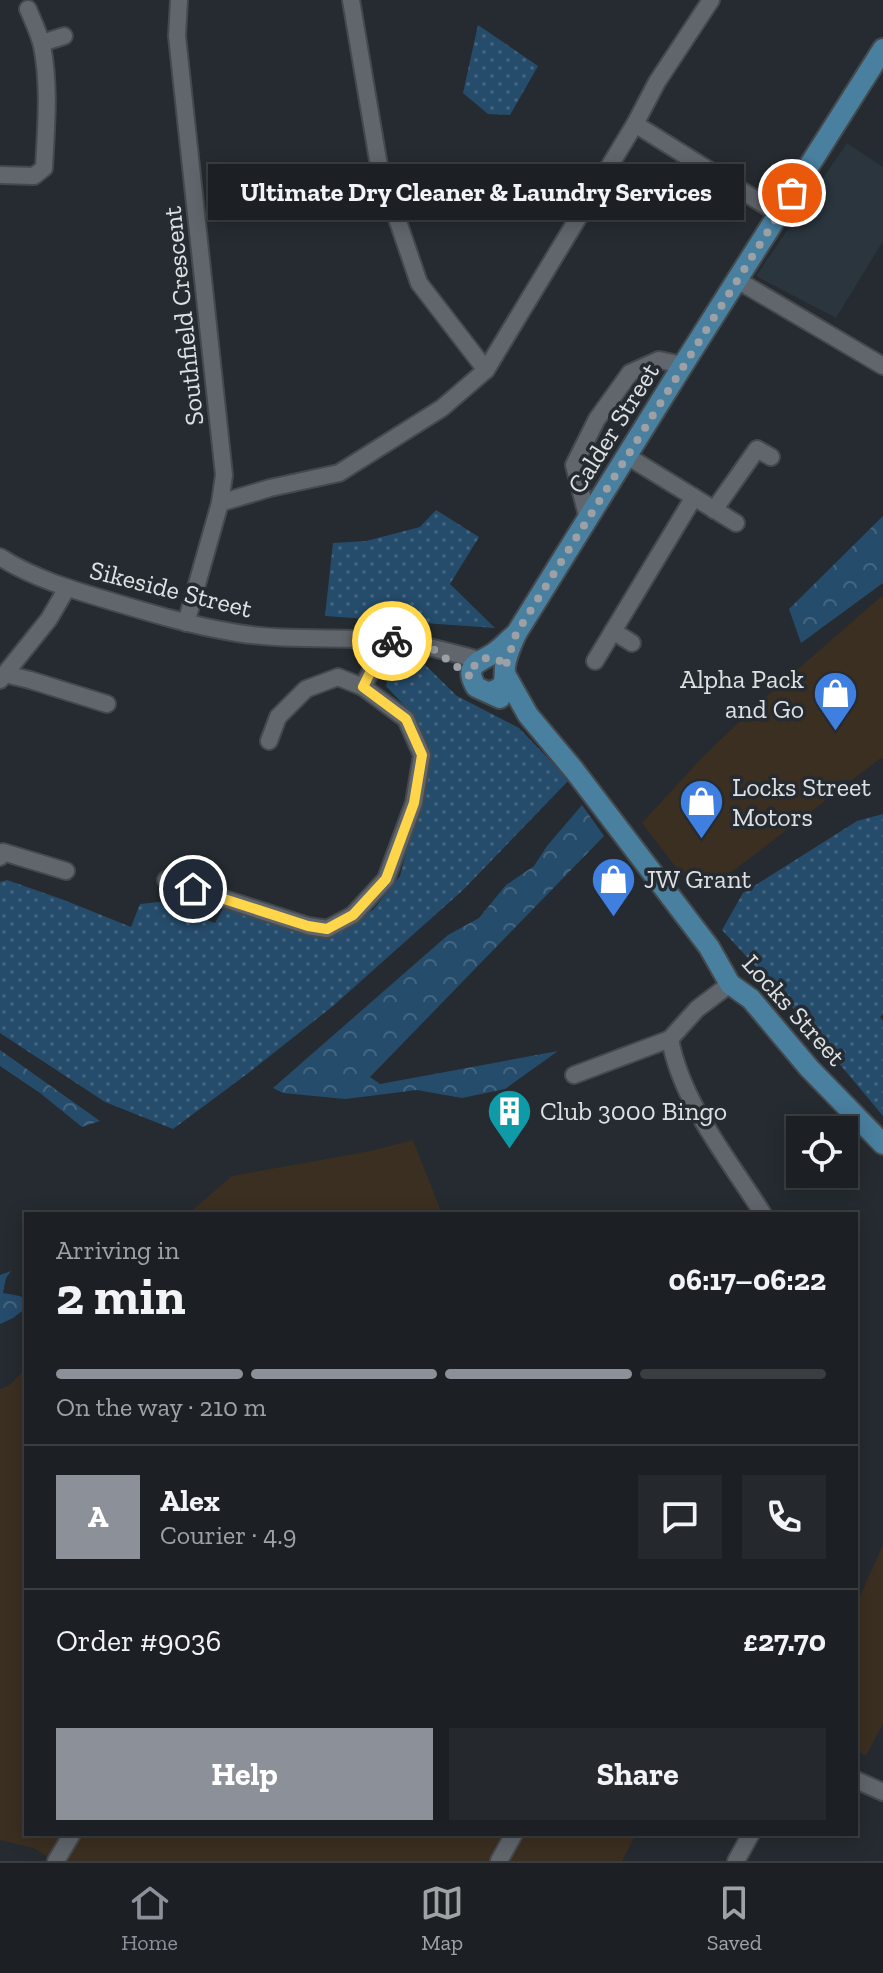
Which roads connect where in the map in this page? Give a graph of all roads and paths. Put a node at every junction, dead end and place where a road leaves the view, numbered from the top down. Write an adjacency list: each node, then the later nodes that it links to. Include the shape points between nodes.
1 (179, 0): 18 (street, Southfield Crescent, via 177,36 224,475)
2 (351, 0): 14 (street, via 379,166 419,283)
3 (711, 0): 8 (street)
4 (28, 9): 6 (street)
5 (64, 36): 6 (street)
6 (42, 43): 9 (street, via 44,168 34,176)
7 (883, 49): 10 (main road, Calder Street)
8 (635, 124): 10 (street); 14 (street)
9 (0, 175)
10 (779, 214): 11 (main road, Calder Street)
11 (737, 280): 12 (main road, Calder Street); 13 (street)
12 (683, 365): 15 (main road, Calder Street); 20 (street, Calder Street, via 659,360 630,373 597,419 574,465)
13 (883, 366)
14 (486, 370): 18 (street, via 442,408 339,473)
15 (627, 456): 17 (street); 20 (main road, Calder Street)
16 (771, 457): 19 (street, via 757,449)
17 (694, 497): 19 (street); 25 (street)
18 (220, 503): 24 (street, Southfield Crescent)
19 (714, 510): 21 (street)
20 (588, 519): 29 (main road, Calder Street)
21 (736, 523)
22 (0, 557): 23 (street, Sikeside Street)
23 (67, 588): 24 (street, Sikeside Street); 30 (street)
24 (186, 623): 26 (street, Sikeside Street, via 267,636)
25 (613, 631): 27 (street); 28 (street)
26 (386, 640): 29 (street, Sikeside Street); 31 (street)
27 (632, 643)
28 (595, 661)
29 (490, 668): 32 (main road, Calder Street, via 500,689); 34 (main road, Locks Street)
30 (2, 677): 33 (street, via 30,680)
31 (363, 687): 35 (street, via 338,677 306,689 278,717); 38 (street, via 406,719 422,755 414,803 386,879 353,915 327,929 308,926)
32 (490, 692): 34 (main road, Locks Street)
33 (107, 704)
34 (528, 715): 39 (main road, Locks Street, via 709,947)
35 (269, 741)
36 (0, 857): 37 (street, via 3,852)
37 (66, 871)
38 (166, 880)
39 (730, 984): 40 (street); 42 (main road, Locks Street, via 751,999)
40 (670, 1039): 41 (street); 43 (street, via 696,1109)
41 (574, 1075)
42 (883, 1144)
43 (762, 1212)
44 (858, 1781): 45 (street)
45 (883, 1792)
46 (71, 1836): 49 (street)
47 (513, 1836): 50 (street)
48 (750, 1836): 51 (street)
49 (56, 1861)
50 (499, 1861)
51 (736, 1861)

